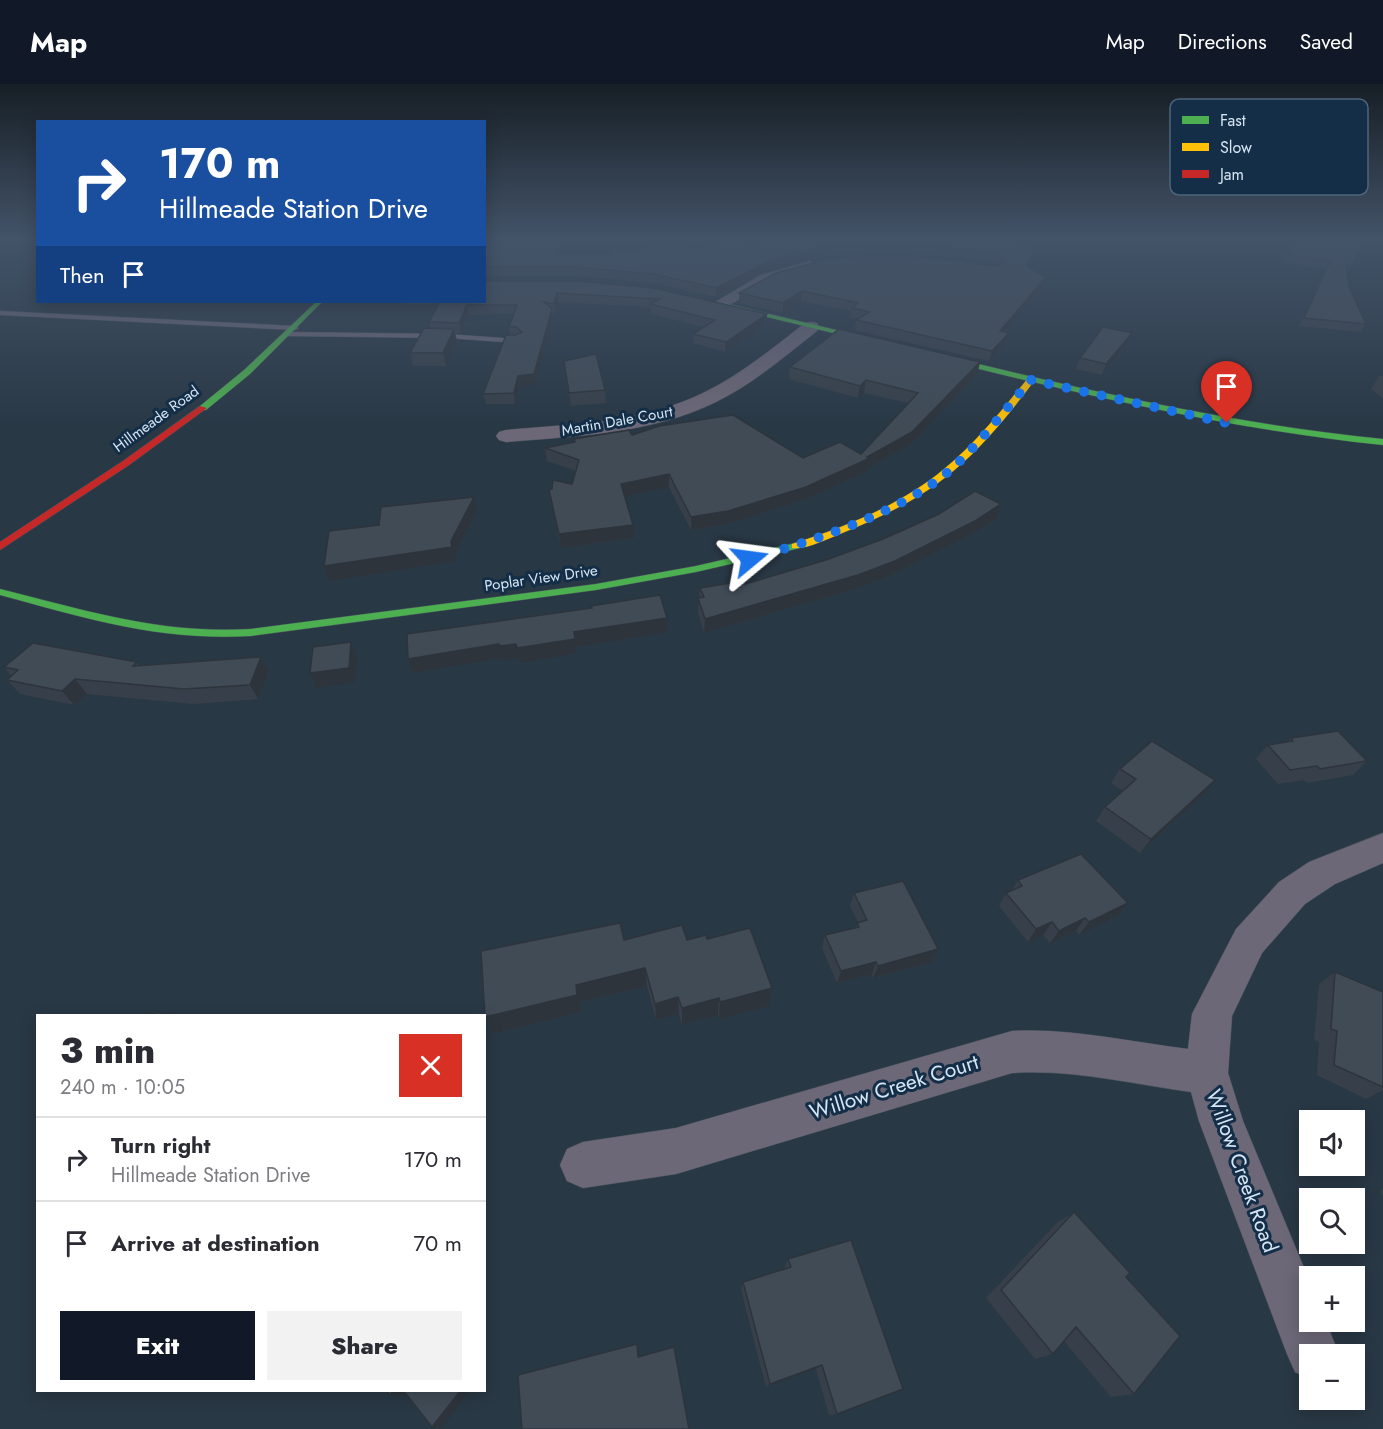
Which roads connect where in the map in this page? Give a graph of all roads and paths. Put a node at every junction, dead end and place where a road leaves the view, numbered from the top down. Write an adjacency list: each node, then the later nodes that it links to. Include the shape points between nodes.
1 (318, 303): 5 (street, Hillmeade Road)
2 (715, 303): 4 (street)
3 (0, 313): 5 (lane)
4 (811, 327): 7 (street); 10 (street, Martin Dale Court, via 729,387 695,404 637,420)
5 (292, 331): 6 (lane); 12 (street, Hillmeade Road, via 196,412)
6 (517, 341)
7 (887, 345)
8 (928, 354): 9 (street)
9 (1031, 380): 11 (street, via 1208,420); 13 (street, Poplar View Drive, via 977,444 946,473 904,500 817,540 718,566 458,607 243,633 203,634 131,626)
10 (506, 436)
11 (1383, 442)
12 (0, 547)
13 (0, 592)
14 (1383, 846): 15 (street, Willow Creek Road, via 1322,873 1292,893 1249,941 1212,1014)
15 (1207, 1073): 16 (street, Willow Creek Court, via 1079,1051 1012,1052 676,1151); 17 (street, Willow Creek Road, via 1232,1151)
16 (583, 1165)
17 (1309, 1344)

